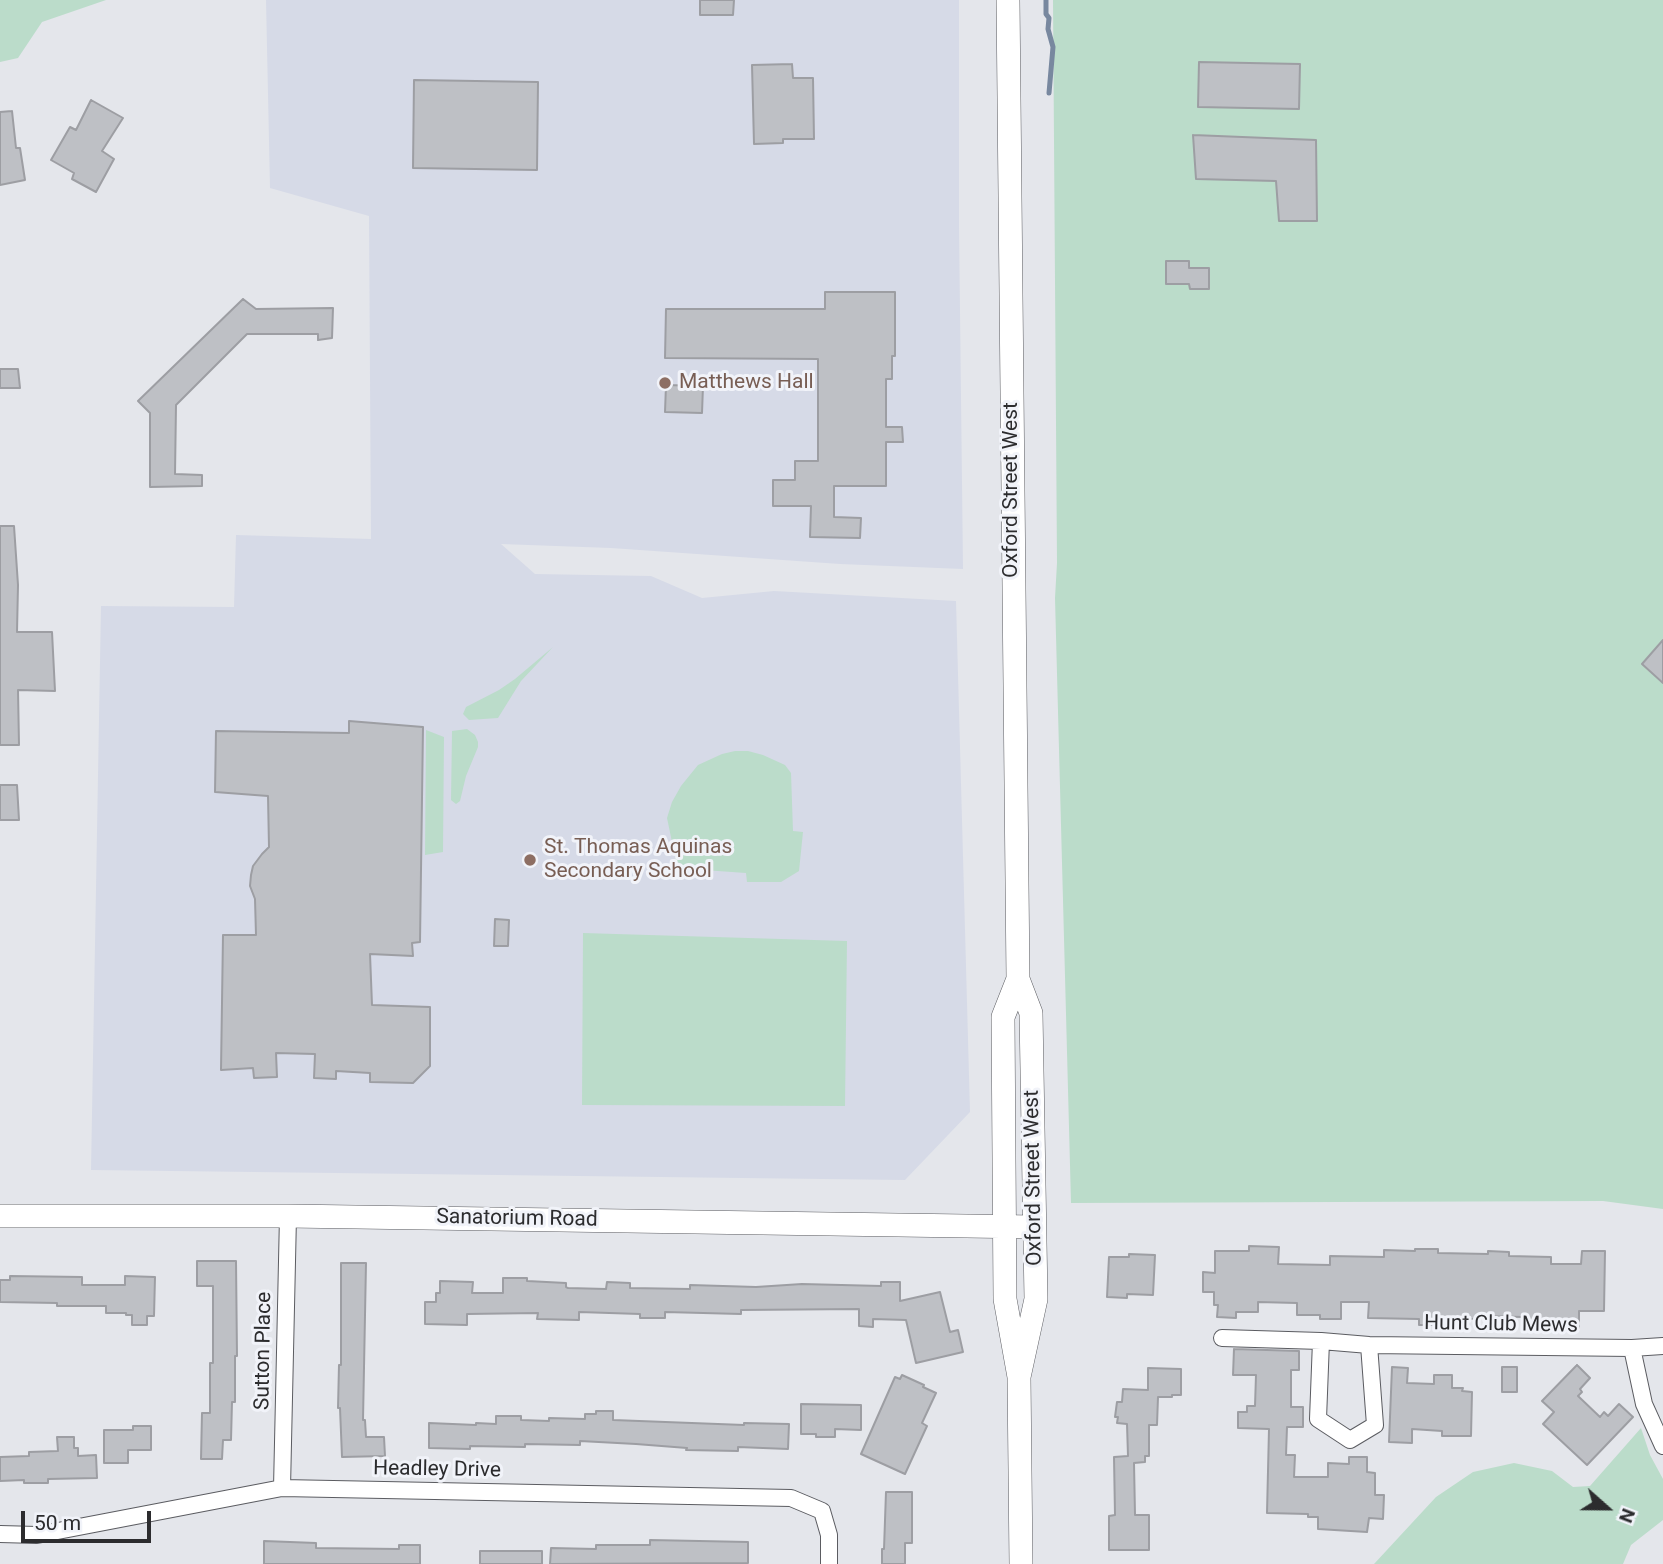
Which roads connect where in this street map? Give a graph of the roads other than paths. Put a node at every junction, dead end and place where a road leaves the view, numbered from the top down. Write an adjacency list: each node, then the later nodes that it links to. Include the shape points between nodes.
1 (1007, 0): 2 (main road, Oxford Street West)
2 (1018, 979): 5 (main road, Oxford Street West, via 1003,1017); 6 (main road, Oxford Street West, via 1031,1013)
3 (0, 1216): 4 (main road, Sanatorium Road)
4 (288, 1216): 5 (main road, Sanatorium Road); 14 (street, Sutton Place)
5 (1004, 1227): 6 (main road, Sanatorium Road); 12 (main road, Oxford Street West, via 1005,1299)
6 (1034, 1227): 12 (main road, Oxford Street West, via 1036,1299)
7 (1222, 1338): 8 (street, Hunt Club Mews)
8 (1321, 1341): 9 (street, Hunt Club Mews); 9 (street, via 1318,1419 1350,1440 1375,1425)
9 (1369, 1345): 11 (street, Hunt Club Mews)
10 (1663, 1346): 11 (street, Hunt Club Mews)
11 (1632, 1348): 13 (street, via 1644,1404)
12 (1019, 1377): 17 (main road, Oxford Street West)
13 (1663, 1446)
14 (282, 1488): 15 (street, Headley Drive, via 37,1535); 16 (street, Headley Drive, via 791,1498 822,1511)
15 (0, 1534)
16 (829, 1564)
17 (1021, 1564)

